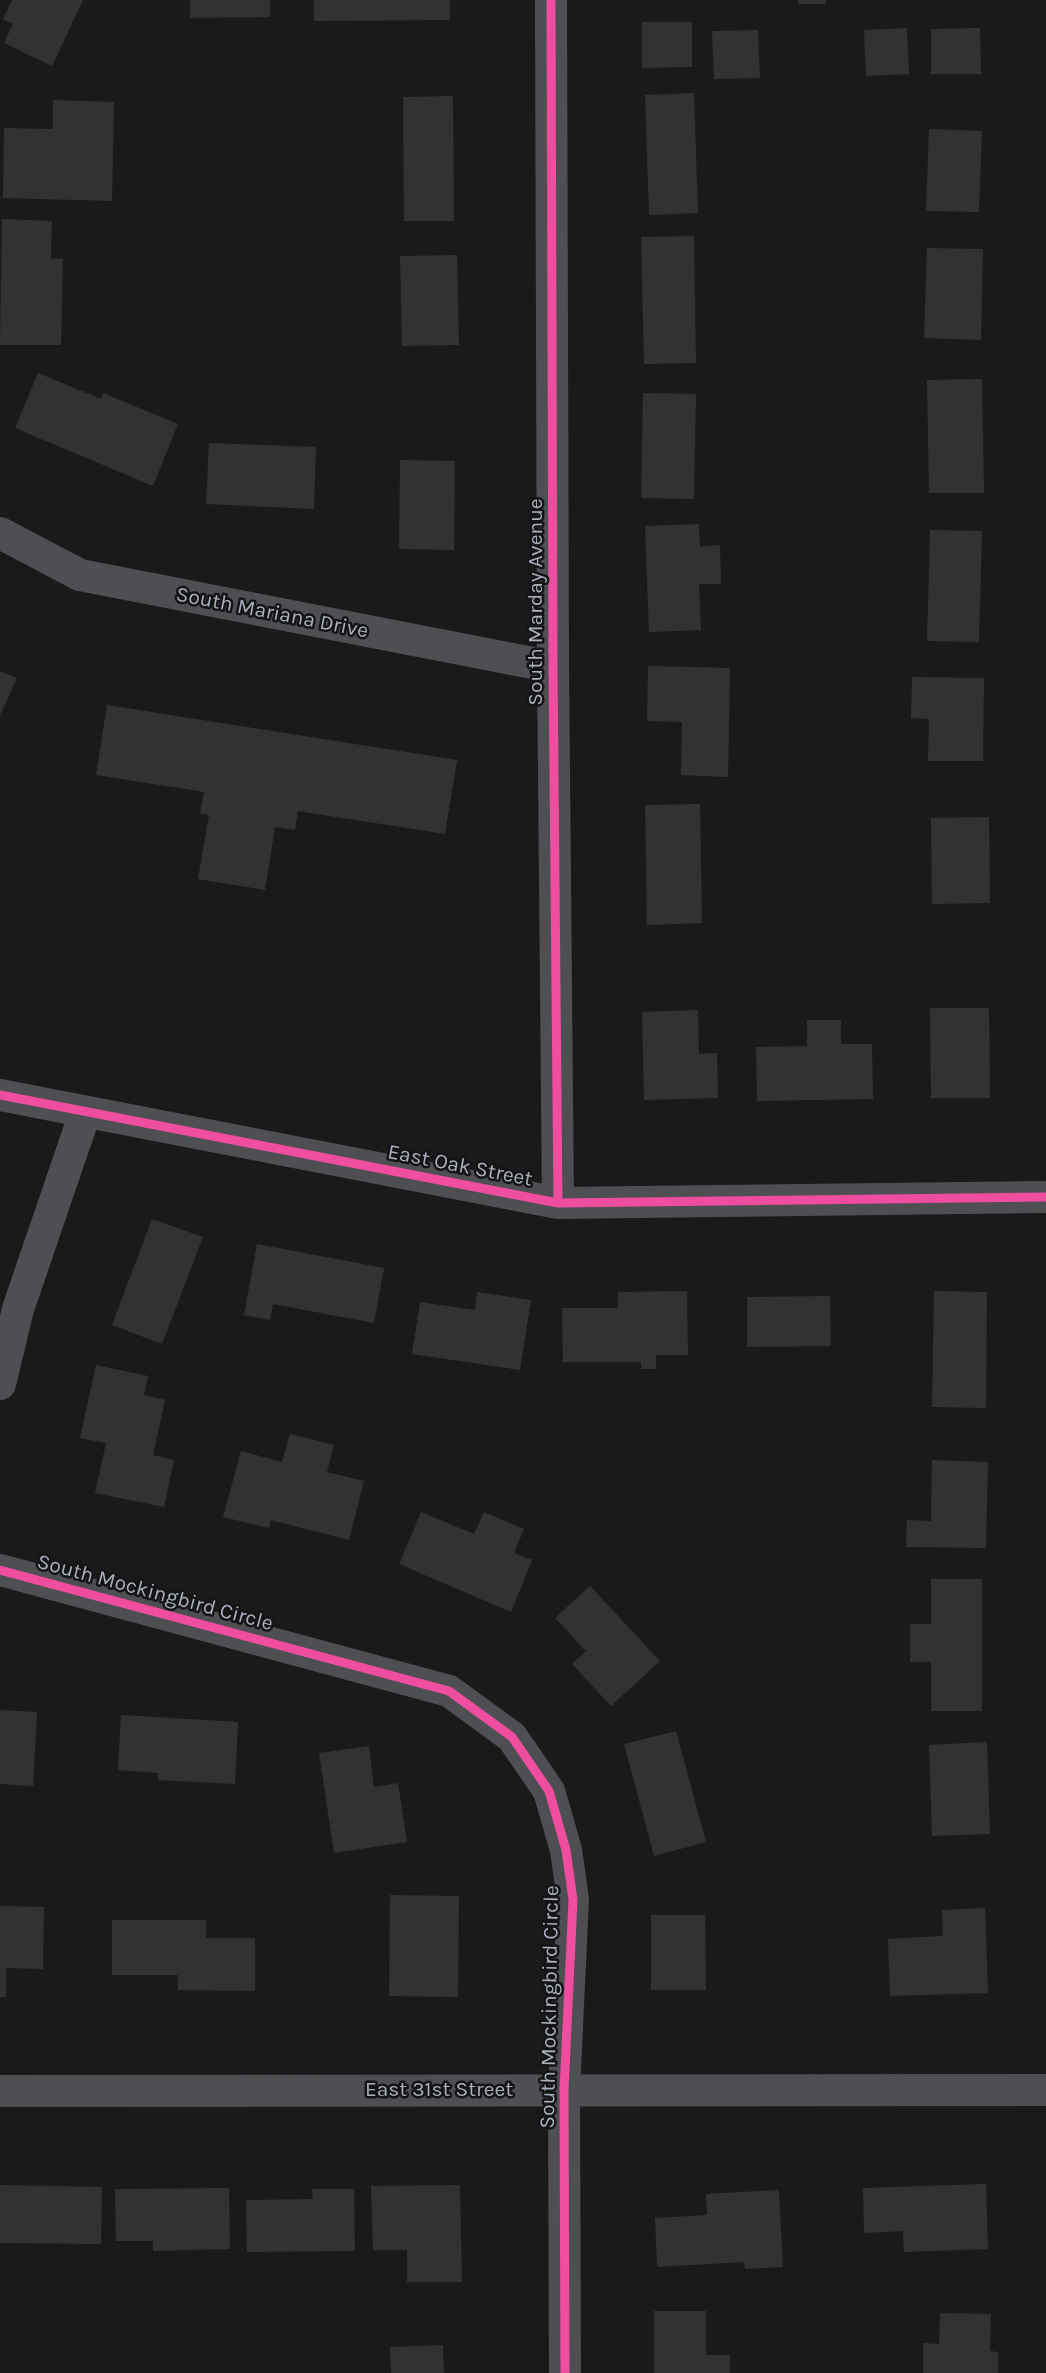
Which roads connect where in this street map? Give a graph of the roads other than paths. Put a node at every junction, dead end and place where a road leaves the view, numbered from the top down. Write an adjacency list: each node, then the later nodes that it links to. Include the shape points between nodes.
1 (551, 0): 3 (street, South Marday Avenue)
2 (0, 533): 3 (street, South Mariana Drive, via 80,575)
3 (553, 667): 7 (street, South Marday Avenue)
4 (0, 1094): 5 (street, East Oak Street)
5 (85, 1112): 7 (street, East Oak Street); 8 (street, via 18,1309)
6 (1046, 1197): 7 (street, East Oak Street)
7 (558, 1203)
8 (0, 1384)
9 (0, 1570): 10 (street, South Mockingbird Circle, via 449,1691 512,1737 550,1791 566,1850 573,1900)
10 (564, 2090): 11 (street, East 31st Street); 12 (street, East 31st Street); 13 (street, South Mockingbird Circle)
11 (1046, 2090)
12 (0, 2091)
13 (565, 2373)

